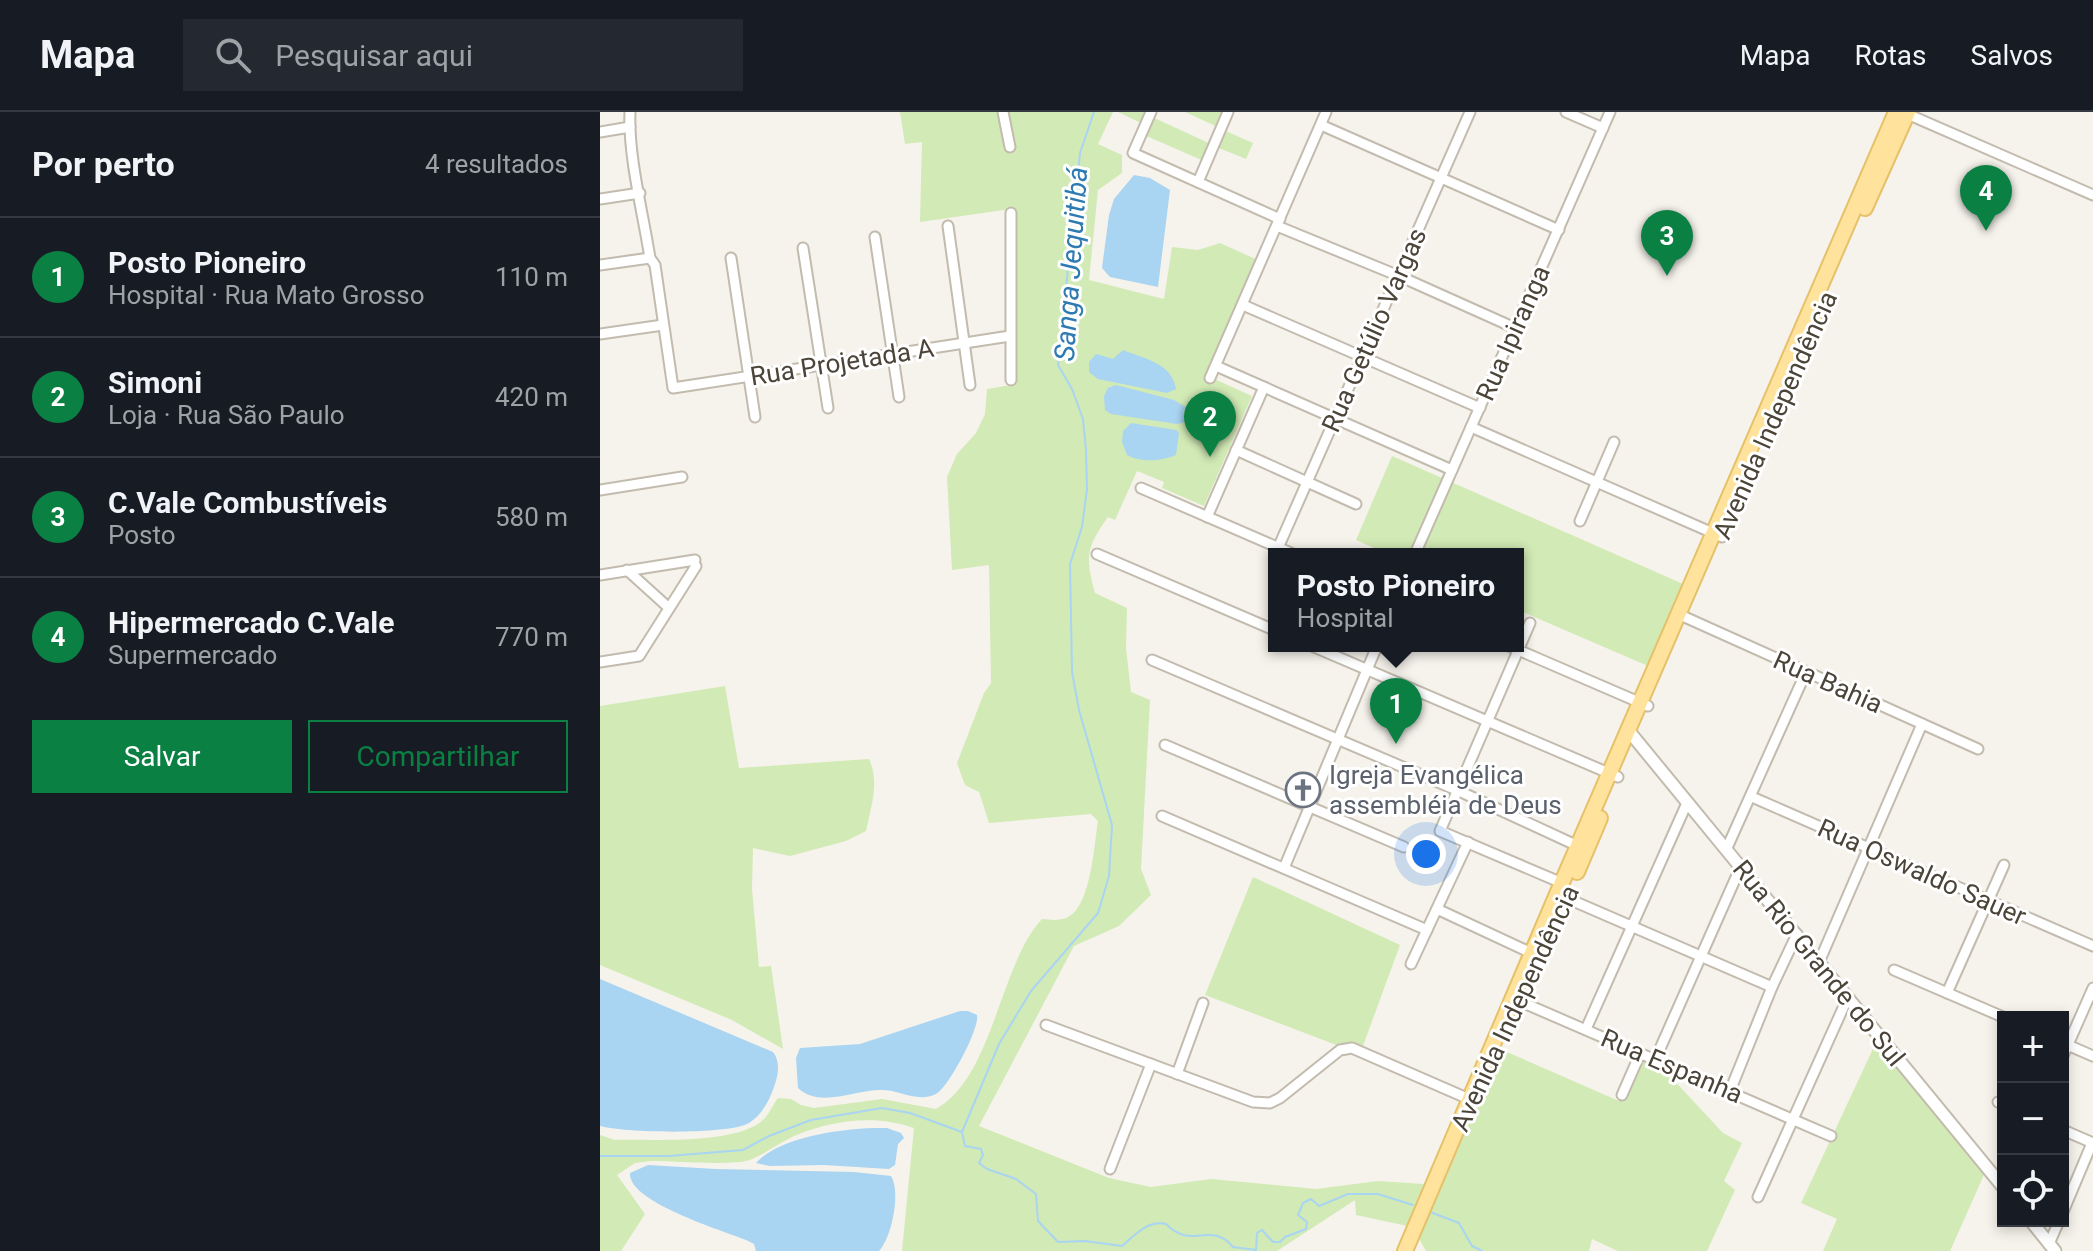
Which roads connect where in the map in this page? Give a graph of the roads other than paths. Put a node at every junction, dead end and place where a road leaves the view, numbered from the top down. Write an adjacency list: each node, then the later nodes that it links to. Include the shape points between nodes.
1 (630, 112): 11 (street)
2 (1003, 112): 14 (street)
3 (1151, 112): 16 (street, via 1133,153)
4 (1228, 112): 16 (street)
5 (1326, 112): 10 (street)
6 (1470, 112): 15 (street, Rua Getúlio Vargas)
7 (1566, 112): 12 (street)
8 (1610, 112): 12 (street, Rua Ipiranga)
9 (1903, 112): 18 (street); 62 (main road, Avenida Independência)
10 (1321, 125): 15 (street); 21 (street)
11 (630, 127): 13 (street); 17 (street)
12 (1603, 128): 23 (street, Rua Ipiranga)
13 (600, 132)
14 (1010, 147)
15 (1441, 178): 23 (street); 29 (street, Rua Getúlio Vargas)
16 (1198, 182): 21 (street)
17 (640, 193): 19 (street); 26 (street)
18 (2093, 195)
19 (600, 199)
20 (1011, 213): 34 (street)
21 (1278, 222): 29 (street); 30 (street)
22 (948, 226): 35 (street)
23 (1559, 230): 32 (street, Rua Ipiranga)
24 (875, 237): 36 (street)
25 (803, 248): 38 (street)
26 (650, 258): 28 (street); 31 (street)
27 (731, 258): 40 (street)
28 (600, 265)
29 (1399, 276): 32 (street); 37 (street, Rua Getúlio Vargas)
30 (1243, 305): 37 (street); 39 (street)
31 (663, 325): 33 (street); 40 (street, Rua Projetada A, via 673,388)
32 (1515, 328): 47 (street, Rua Ipiranga)
33 (600, 334)
34 (1010, 336): 35 (street, Rua Projetada A); 42 (street)
35 (964, 343): 36 (street, Rua Projetada A); 43 (street)
36 (893, 354): 38 (street, Rua Projetada A); 45 (street)
37 (1363, 357): 47 (street); 49 (street, Rua Getúlio Vargas)
38 (821, 365): 40 (street, Rua Projetada A); 46 (street)
39 (1216, 366): 41 (street); 44 (street)
40 (750, 376): 48 (street)
41 (1210, 378)
42 (1011, 380)
43 (970, 385)
44 (1264, 387): 49 (street); 52 (street)
45 (899, 397)
46 (828, 408)
47 (1480, 408): 50 (street, Rua Ipiranga)
48 (755, 417)
49 (1336, 418): 53 (street); 55 (street, Rua Getúlio Vargas)
50 (1471, 427): 53 (street, Rua Ipiranga); 56 (street)
51 (1614, 442): 56 (street)
52 (1236, 450): 55 (street); 60 (street)
53 (1452, 470): 64 (street, Rua Ipiranga)
54 (682, 477): 58 (street)
55 (1307, 482): 59 (street); 63 (street, Rua Getúlio Vargas)
56 (1596, 482): 61 (street); 62 (street)
57 (1141, 488): 60 (street)
58 (600, 490)
59 (1356, 504)
60 (1207, 517): 63 (street)
61 (1580, 521)
62 (1718, 535): 69 (main road, Avenida Independência)
63 (1278, 548)
64 (1418, 548)
65 (1097, 554): 71 (street)
66 (627, 570): 67 (street); 68 (street); 68 (street, via 695,563)
67 (600, 575)
68 (669, 608): 78 (street, via 639,656)
69 (1682, 616): 80 (street, Rua Bahia); 81 (main road, Avenida Independência)
70 (1530, 623): 72 (street)
71 (1268, 627)
72 (1524, 632)
73 (1326, 652): 79 (street)
74 (1374, 652): 79 (street)
75 (1513, 652): 82 (street)
76 (1523, 652): 81 (street)
77 (1152, 660): 85 (street)
78 (600, 662)
79 (1367, 669): 82 (street); 85 (street)
80 (1806, 672): 83 (street, Rua Bahia); 90 (street)
81 (1644, 704): 84 (main road, Avenida Independência)
82 (1487, 721): 88 (street); 89 (street)
83 (1922, 724): 87 (street, Rua Bahia); 97 (street)
84 (1632, 734): 88 (main road, Avenida Independência); 91 (street, Rua Rio Grande do Sul)
85 (1337, 741): 89 (street); 92 (street)
86 (1165, 745): 92 (street)
87 (1978, 749)
88 (1614, 775): 96 (main road, Avenida Independência)
89 (1459, 791): 94 (street, via 1440,831); 96 (street)
90 (1752, 797): 97 (street, Rua Oswaldo Sauer); 98 (street)
91 (1687, 803): 98 (street, Rua Rio Grande do Sul); 105 (street)
92 (1309, 807): 95 (street); 101 (street)
93 (1162, 816): 101 (street)
94 (1468, 842): 102 (street); 104 (street)
95 (1404, 847)
96 (1582, 848): 102 (main road, Avenida Independência)
97 (1867, 848): 103 (street, Rua Oswaldo Sauer); 111 (street)
98 (1726, 850): 100 (street, Rua Rio Grande do Sul)
99 (2004, 865): 103 (street)
100 (1741, 866): 107 (street, Rua Rio Grande do Sul); 110 (street)
101 (1284, 868): 106 (street)
102 (1561, 891): 105 (street); 109 (main road, Avenida Independência)
103 (1988, 901): 108 (street, Rua Oswaldo Sauer); 116 (street)
104 (1437, 909): 106 (street); 109 (street)
105 (1630, 926): 110 (street); 123 (street)
106 (1427, 930): 112 (street)
107 (1797, 934): 111 (street, Rua Rio Grande do Sul); 114 (street)
108 (2093, 946)
109 (1536, 955): 118 (main road, Avenida Independência)
110 (1702, 955): 114 (street); 128 (street)
111 (1820, 960): 117 (street, Rua Rio Grande do Sul)
112 (1411, 964)
113 (1894, 970): 116 (street)
114 (1772, 987): 131 (street)
115 (2093, 988): 124 (street)
116 (1947, 993): 120 (street)
117 (1848, 997): 134 (street); 140 (street, Rua Rio Grande do Sul)
118 (1516, 1000): 121 (main road, Avenida Independência); 123 (street, Rua Espanha)
119 (1203, 1003): 130 (street)
120 (1997, 1014)
121 (1508, 1020): 133 (main road, Avenida Independência); 137 (main road, Avenida Independência, via 1474,1107)
122 (1046, 1025): 129 (street)
123 (1586, 1029): 126 (street, Rua Espanha)
124 (2069, 1035)
125 (2069, 1045): 127 (street)
126 (1640, 1054): 128 (street, Rua Espanha); 132 (street)
127 (2093, 1056)
128 (1655, 1060): 131 (street, Rua Espanha)
129 (1151, 1064): 130 (street); 139 (street)
130 (1177, 1074): 133 (street, via 1253,1102 1270,1103 1340,1050 1352,1048)
131 (1730, 1091): 134 (street, Rua Espanha)
132 (1622, 1095)
133 (1469, 1099): 137 (main road, Avenida Independência)
134 (1795, 1119): 136 (street, Rua Espanha); 141 (street)
135 (2069, 1133): 138 (street)
136 (1831, 1136)
137 (1454, 1141): 146 (main road)
138 (2093, 1143): 142 (street)
139 (1110, 1169)
140 (1997, 1180)
141 (1758, 1197)
142 (2069, 1198)
143 (2036, 1227): 145 (street)
144 (2057, 1227): 145 (street)
145 (2052, 1247)
146 (1405, 1251)

